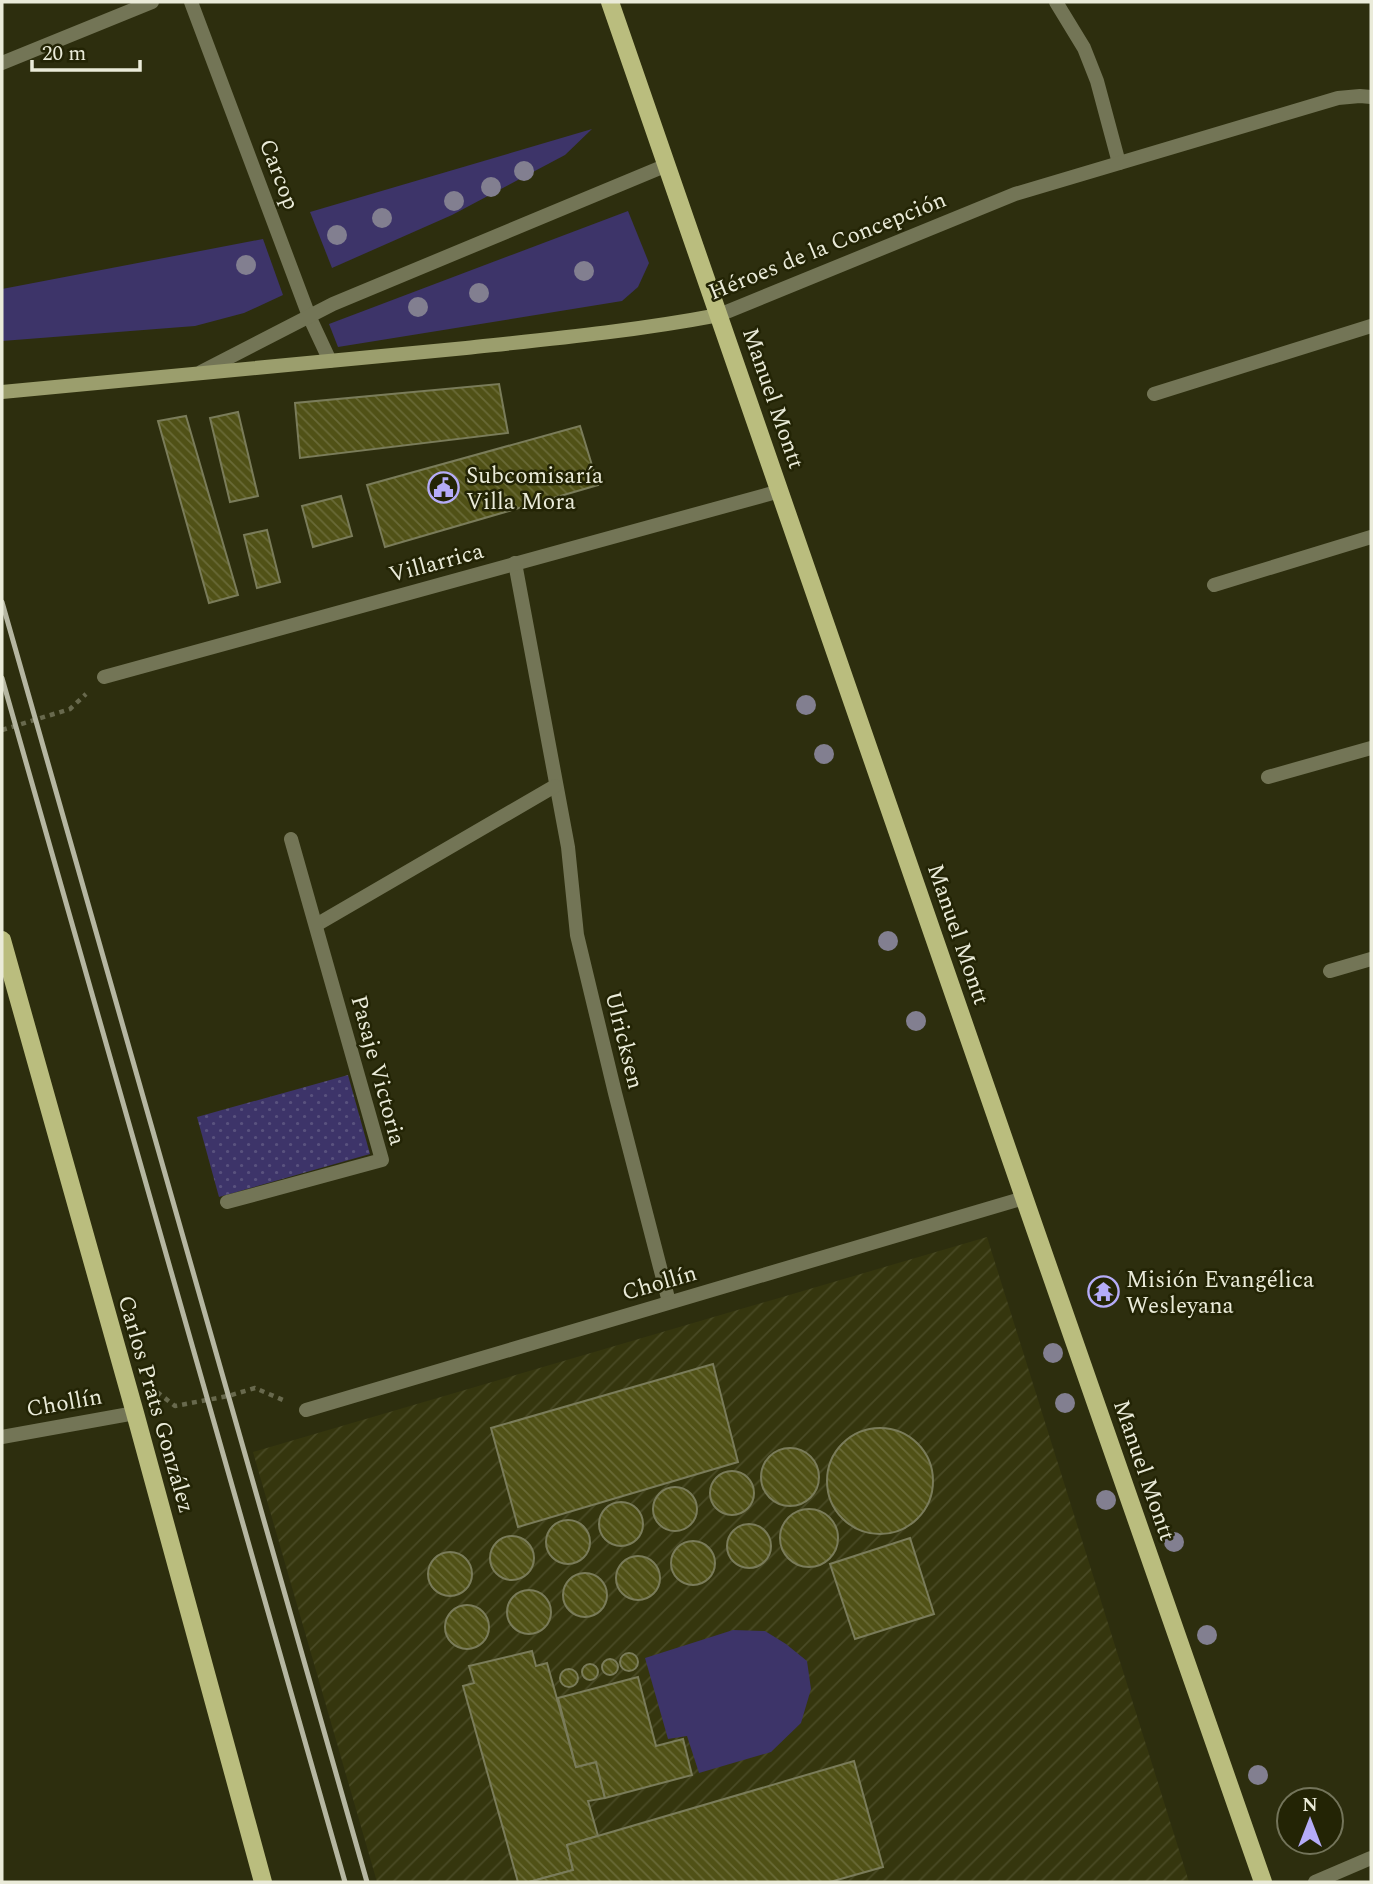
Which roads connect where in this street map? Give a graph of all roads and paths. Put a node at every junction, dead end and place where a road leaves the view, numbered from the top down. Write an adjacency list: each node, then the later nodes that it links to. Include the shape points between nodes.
1 (152, 2): 5 (street)
2 (191, 2): 10 (street, Carcop)
3 (610, 2): 8 (main road, Manuel Montt)
4 (1056, 2): 7 (street, via 1097,80)
5 (2, 63)
6 (1371, 97): 7 (street, Héroes de la Concepción, via 1338,98)
7 (1119, 163): 9 (street, Héroes de la Concepción, via 1016,194)
8 (667, 165): 9 (main road, Manuel Montt); 10 (street, Héroes de la Concepción)
9 (719, 315): 12 (street, Héroes de la Concepción, via 625,331); 16 (main road, Manuel Montt)
10 (309, 316): 12 (street, Carcop); 13 (street, Héroes de la Concepción)
11 (1371, 327): 15 (street)
12 (330, 361): 13 (street, Héroes de la Concepción)
13 (201, 372): 14 (street, Héroes de la Concepción)
14 (2, 393)
15 (1154, 394)
16 (780, 491): 18 (street, Villarrica); 30 (main road, Manuel Montt)
17 (1371, 537): 19 (street)
18 (515, 564): 20 (street, Villarrica); 24 (street, Ulricksen)
19 (1214, 585)
20 (104, 677): 21 (path, via 70,709)
21 (2, 730)
22 (1371, 748): 23 (street)
23 (1268, 777)
24 (555, 786): 26 (street); 32 (street, Ulricksen, via 568,847 577,935)
25 (291, 839): 26 (street, Pasaje Victoria)
26 (316, 925): 31 (street, Pasaje Victoria, via 382,1160)
27 (2, 940): 33 (main road, Carlos Prats González)
28 (1371, 958): 29 (street)
29 (1330, 971)
30 (1024, 1198): 32 (street, Chollín); 39 (main road, Manuel Montt)
31 (227, 1202)
32 (669, 1303): 34 (street, Chollín)
33 (126, 1385): 34 (path, via 147,1384 175,1406 255,1388); 35 (main road, Carlos Prats González)
34 (306, 1410)
35 (135, 1413): 36 (street, Chollín); 38 (main road, Carlos Prats González)
36 (2, 1437)
37 (1371, 1858): 40 (street)
38 (263, 1882)
39 (1263, 1882)
40 (1315, 1882)

